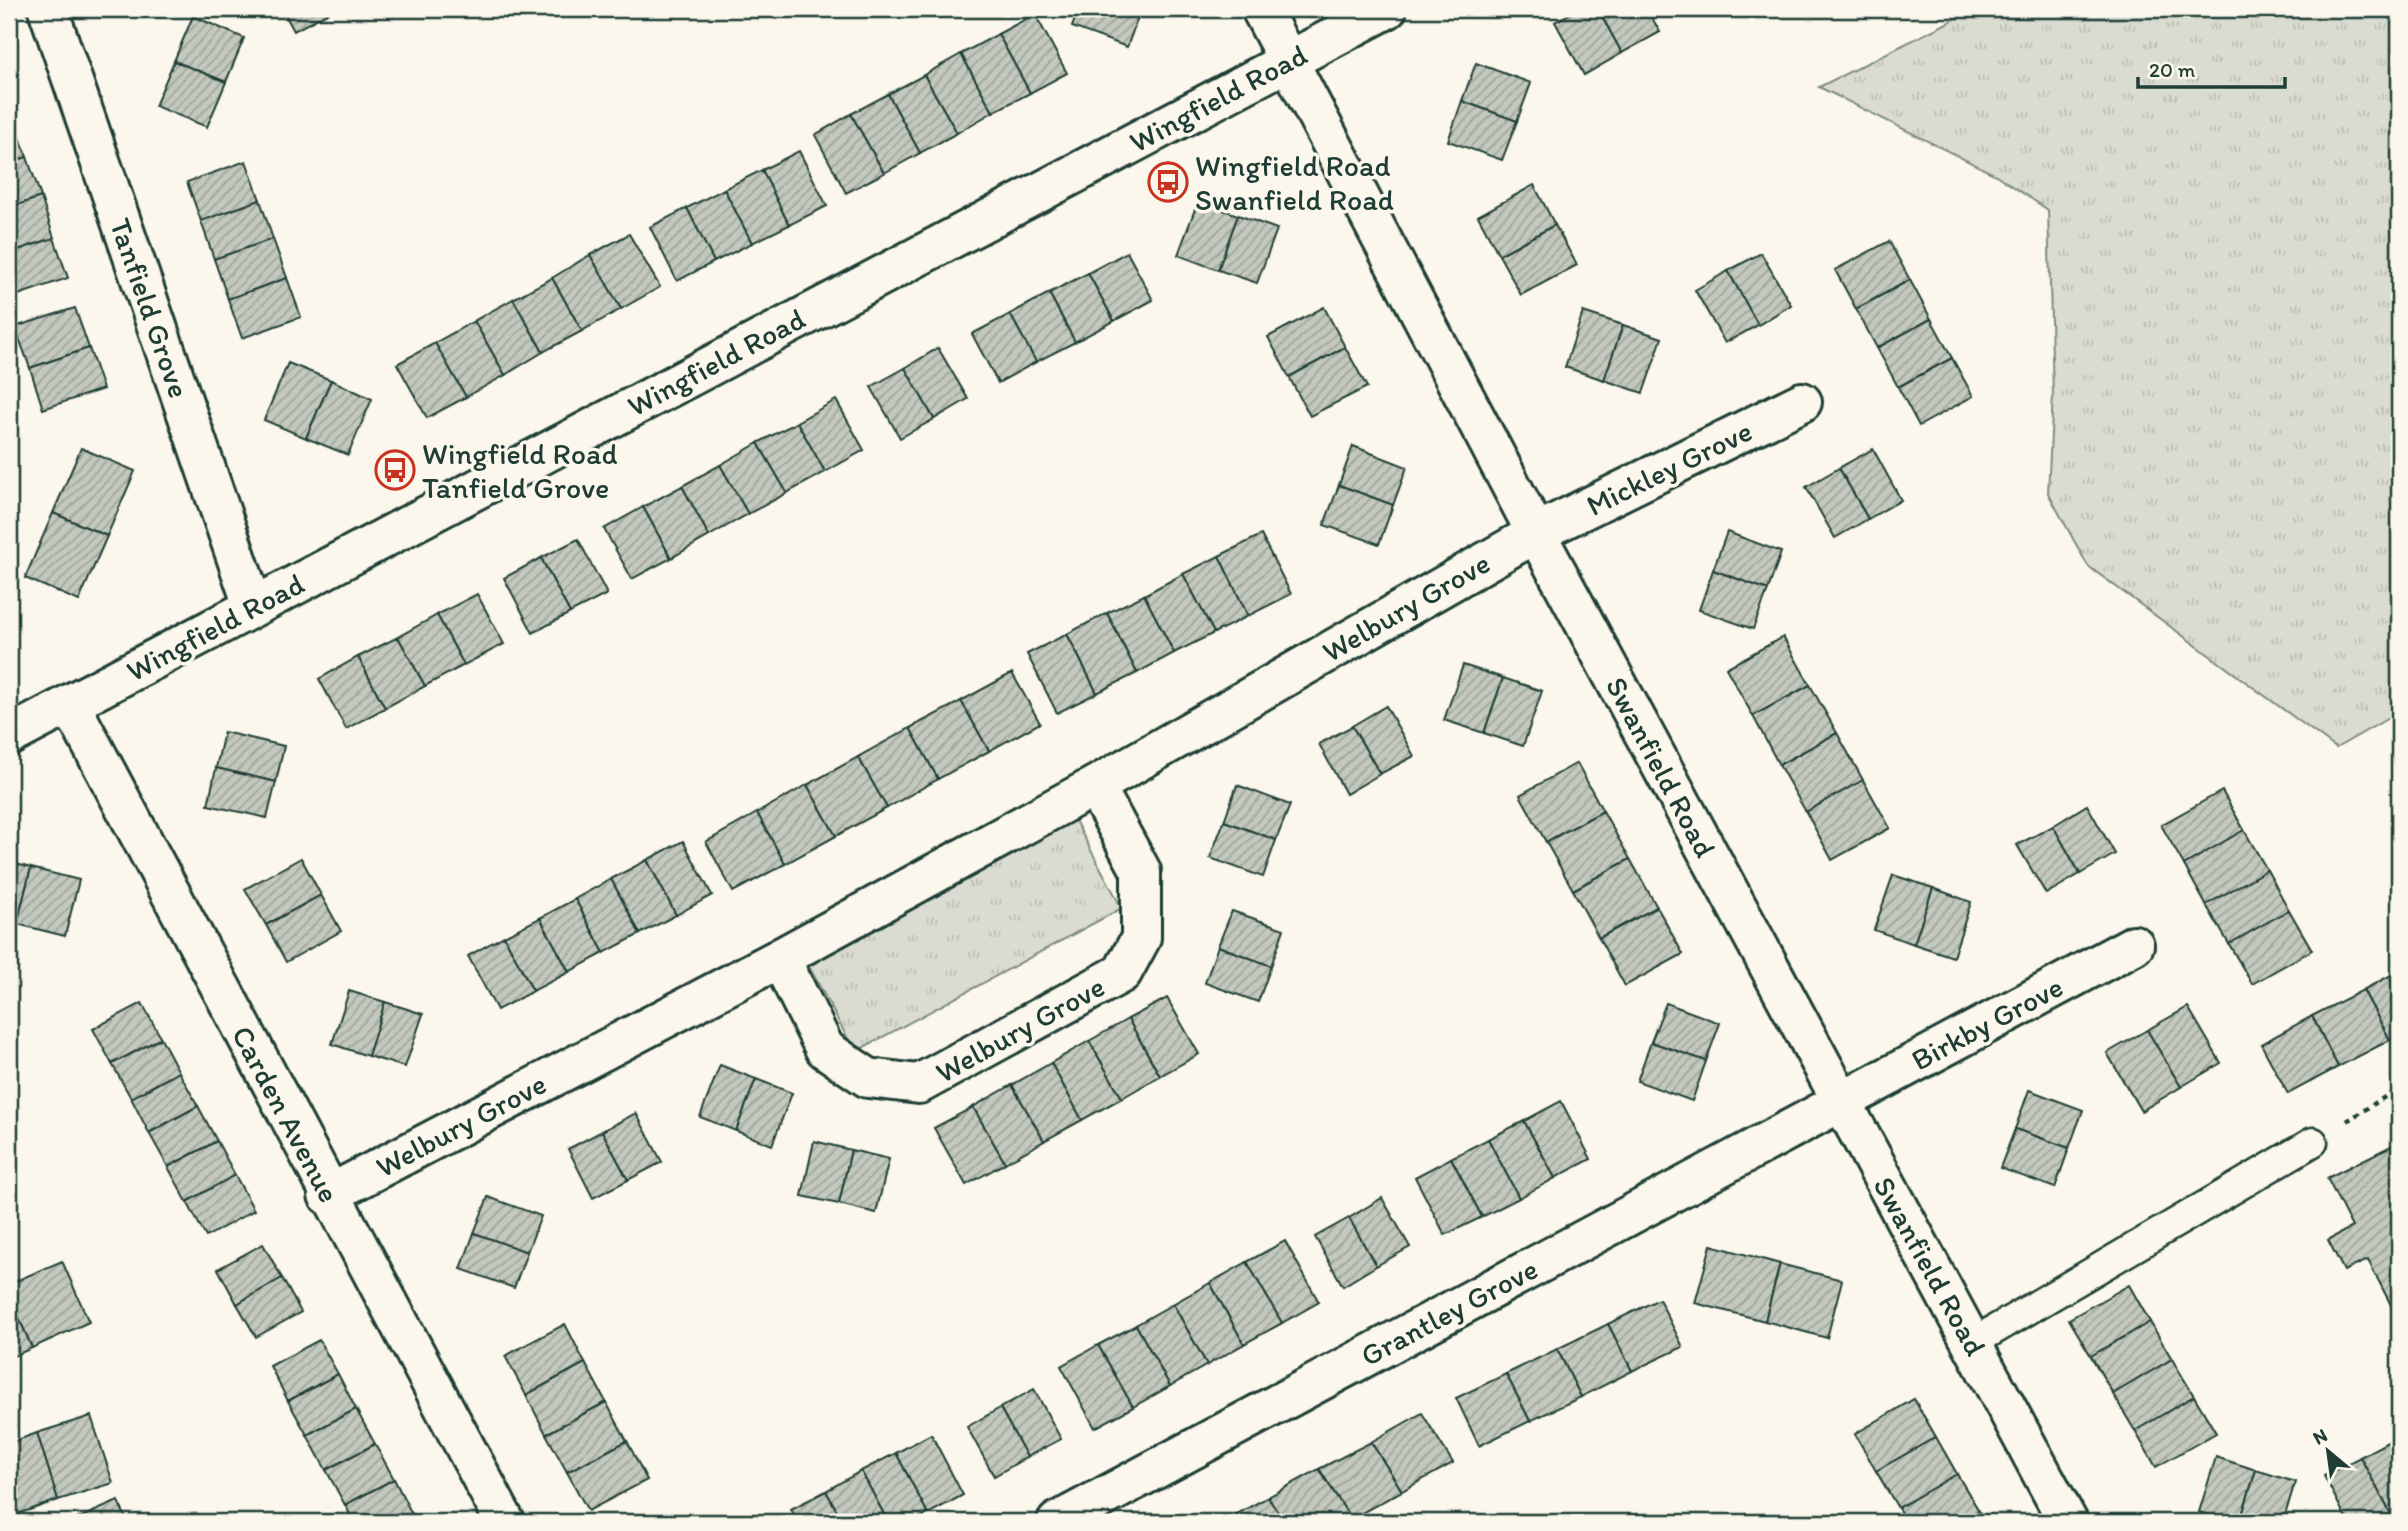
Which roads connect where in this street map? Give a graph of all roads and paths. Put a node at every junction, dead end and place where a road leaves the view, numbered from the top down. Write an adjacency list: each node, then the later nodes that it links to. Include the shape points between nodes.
1 (48, 9): 7 (street, Tanfield Grove)
2 (1261, 9): 4 (street, Swanfield Road)
3 (1387, 9): 4 (street, Wingfield Road)
4 (1289, 61): 6 (street, Swanfield Road); 7 (street, Wingfield Road)
5 (1801, 402): 6 (street, Mickley Grove)
6 (1536, 533): 10 (street, Welbury Grove); 14 (street, Swanfield Road)
7 (253, 606): 8 (street, Wingfield Road)
8 (70, 704): 9 (street, Wingfield Road); 16 (street, Carden Avenue)
9 (9, 736)
10 (1095, 786): 12 (street, Welbury Grove); 12 (street, Welbury Grove, via 1142,871 1141,938 1122,973 1062,1006 919,1084 868,1078 825,1049)
11 (2134, 945): 14 (street, Birkby Grove)
12 (780, 958): 16 (street, Welbury Grove)
13 (2399, 1088): 15 (path)
14 (1840, 1101): 17 (street, Swanfield Road); 19 (street, Grantley Grove)
15 (2314, 1142): 17 (lane)
16 (328, 1195): 18 (street, Carden Avenue)
17 (1972, 1343): 20 (street, Swanfield Road)
18 (505, 1522)
19 (1057, 1522)
20 (2068, 1522)

